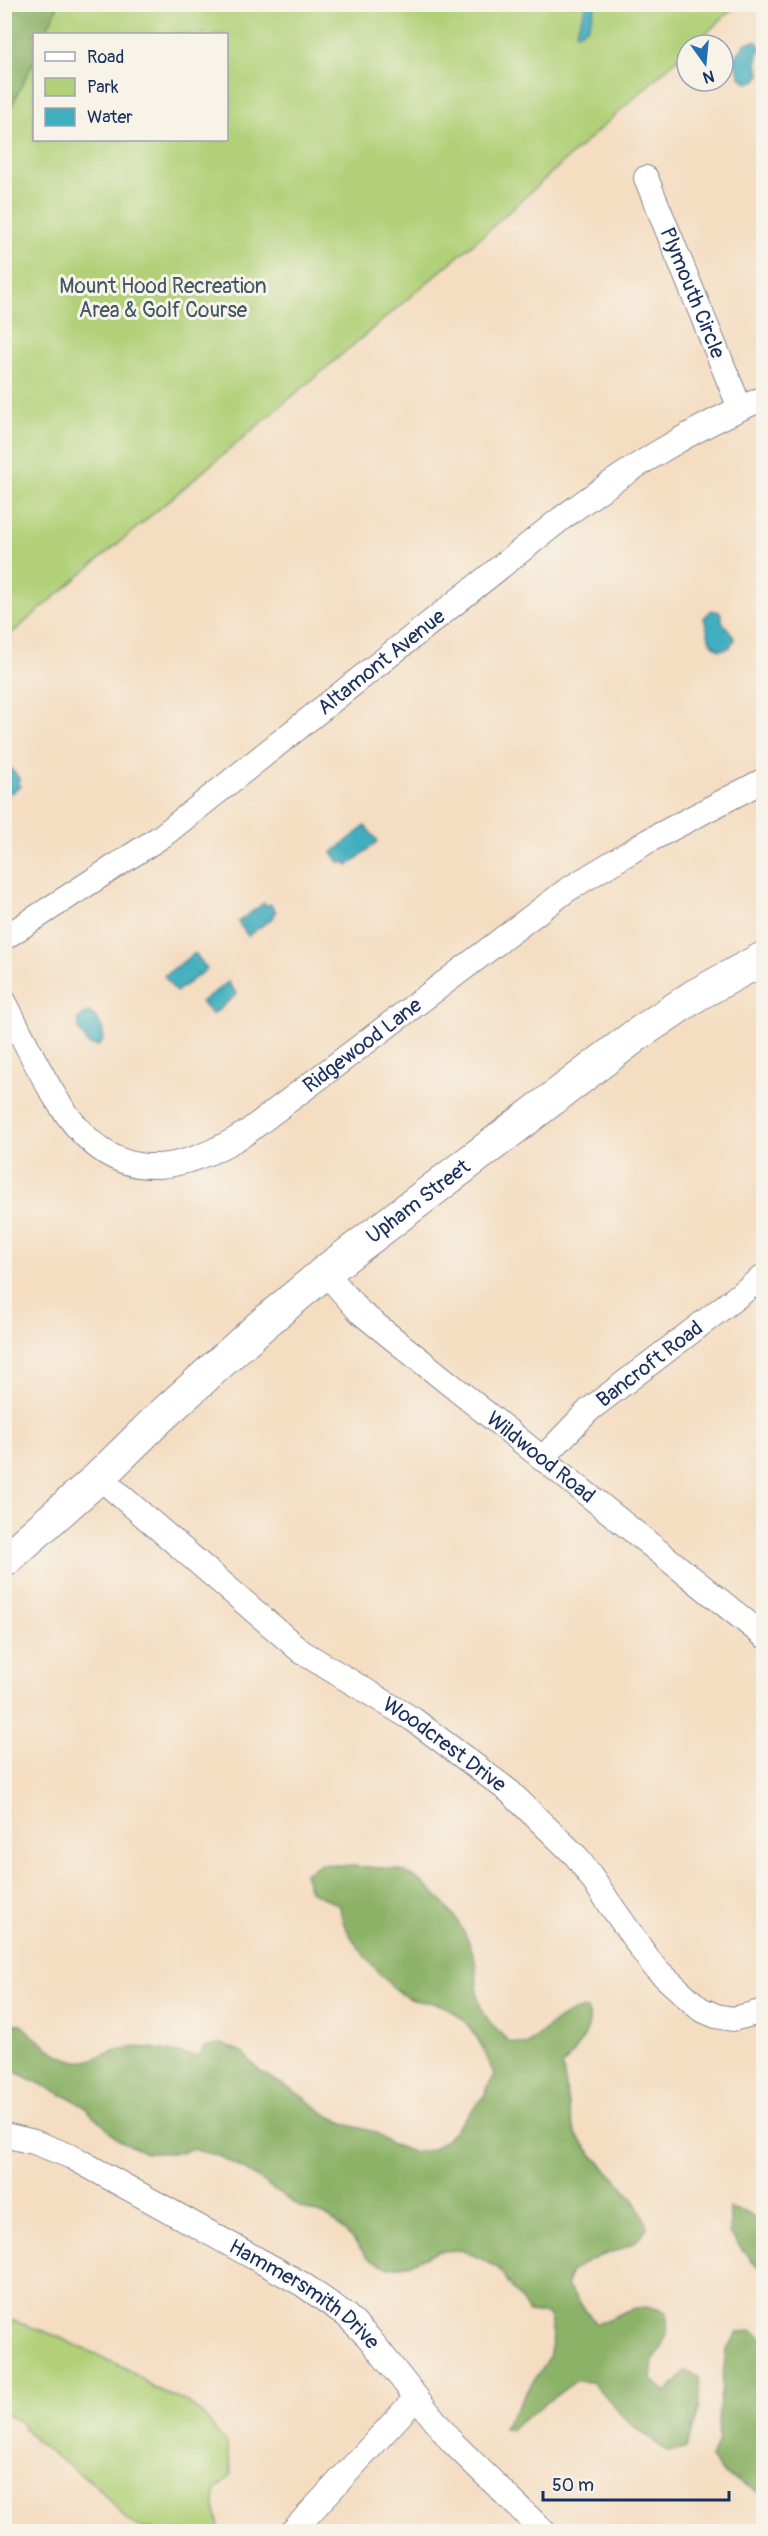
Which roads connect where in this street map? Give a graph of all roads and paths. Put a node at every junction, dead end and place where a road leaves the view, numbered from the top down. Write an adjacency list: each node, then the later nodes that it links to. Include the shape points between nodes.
1 (646, 178): 3 (street, Plymouth Circle)
2 (764, 398): 3 (street, Altamont Avenue)
3 (740, 408): 5 (street, Altamont Avenue, via 663,448 598,491 171,829)
4 (764, 780): 7 (street, Ridgewood Lane, via 584,879 246,1133 186,1162 158,1166 129,1164 93,1145 57,1100)
5 (4, 939)
6 (764, 958): 8 (main road, Upham Street, via 696,995 635,1036)
7 (4, 1001)
8 (325, 1272): 10 (street, Wildwood Road, via 360,1312); 11 (main road, Upham Street, via 158,1419)
9 (764, 1276): 10 (street, Bancroft Road, via 589,1410)
10 (542, 1459): 13 (street, Wildwood Road)
11 (99, 1477): 12 (main road, Upham Street); 14 (street, Woodcrest Drive, via 302,1652 414,1720 510,1792 577,1857 654,1967 700,2009 733,2019)
12 (4, 1561)
13 (764, 1636)
14 (764, 2011)
15 (4, 2135): 16 (street, Hammersmith Drive, via 72,2157 302,2284 369,2337)
16 (416, 2398): 17 (street); 18 (street, Hammersmith Drive, via 471,2462)
17 (292, 2532)
18 (544, 2532)

